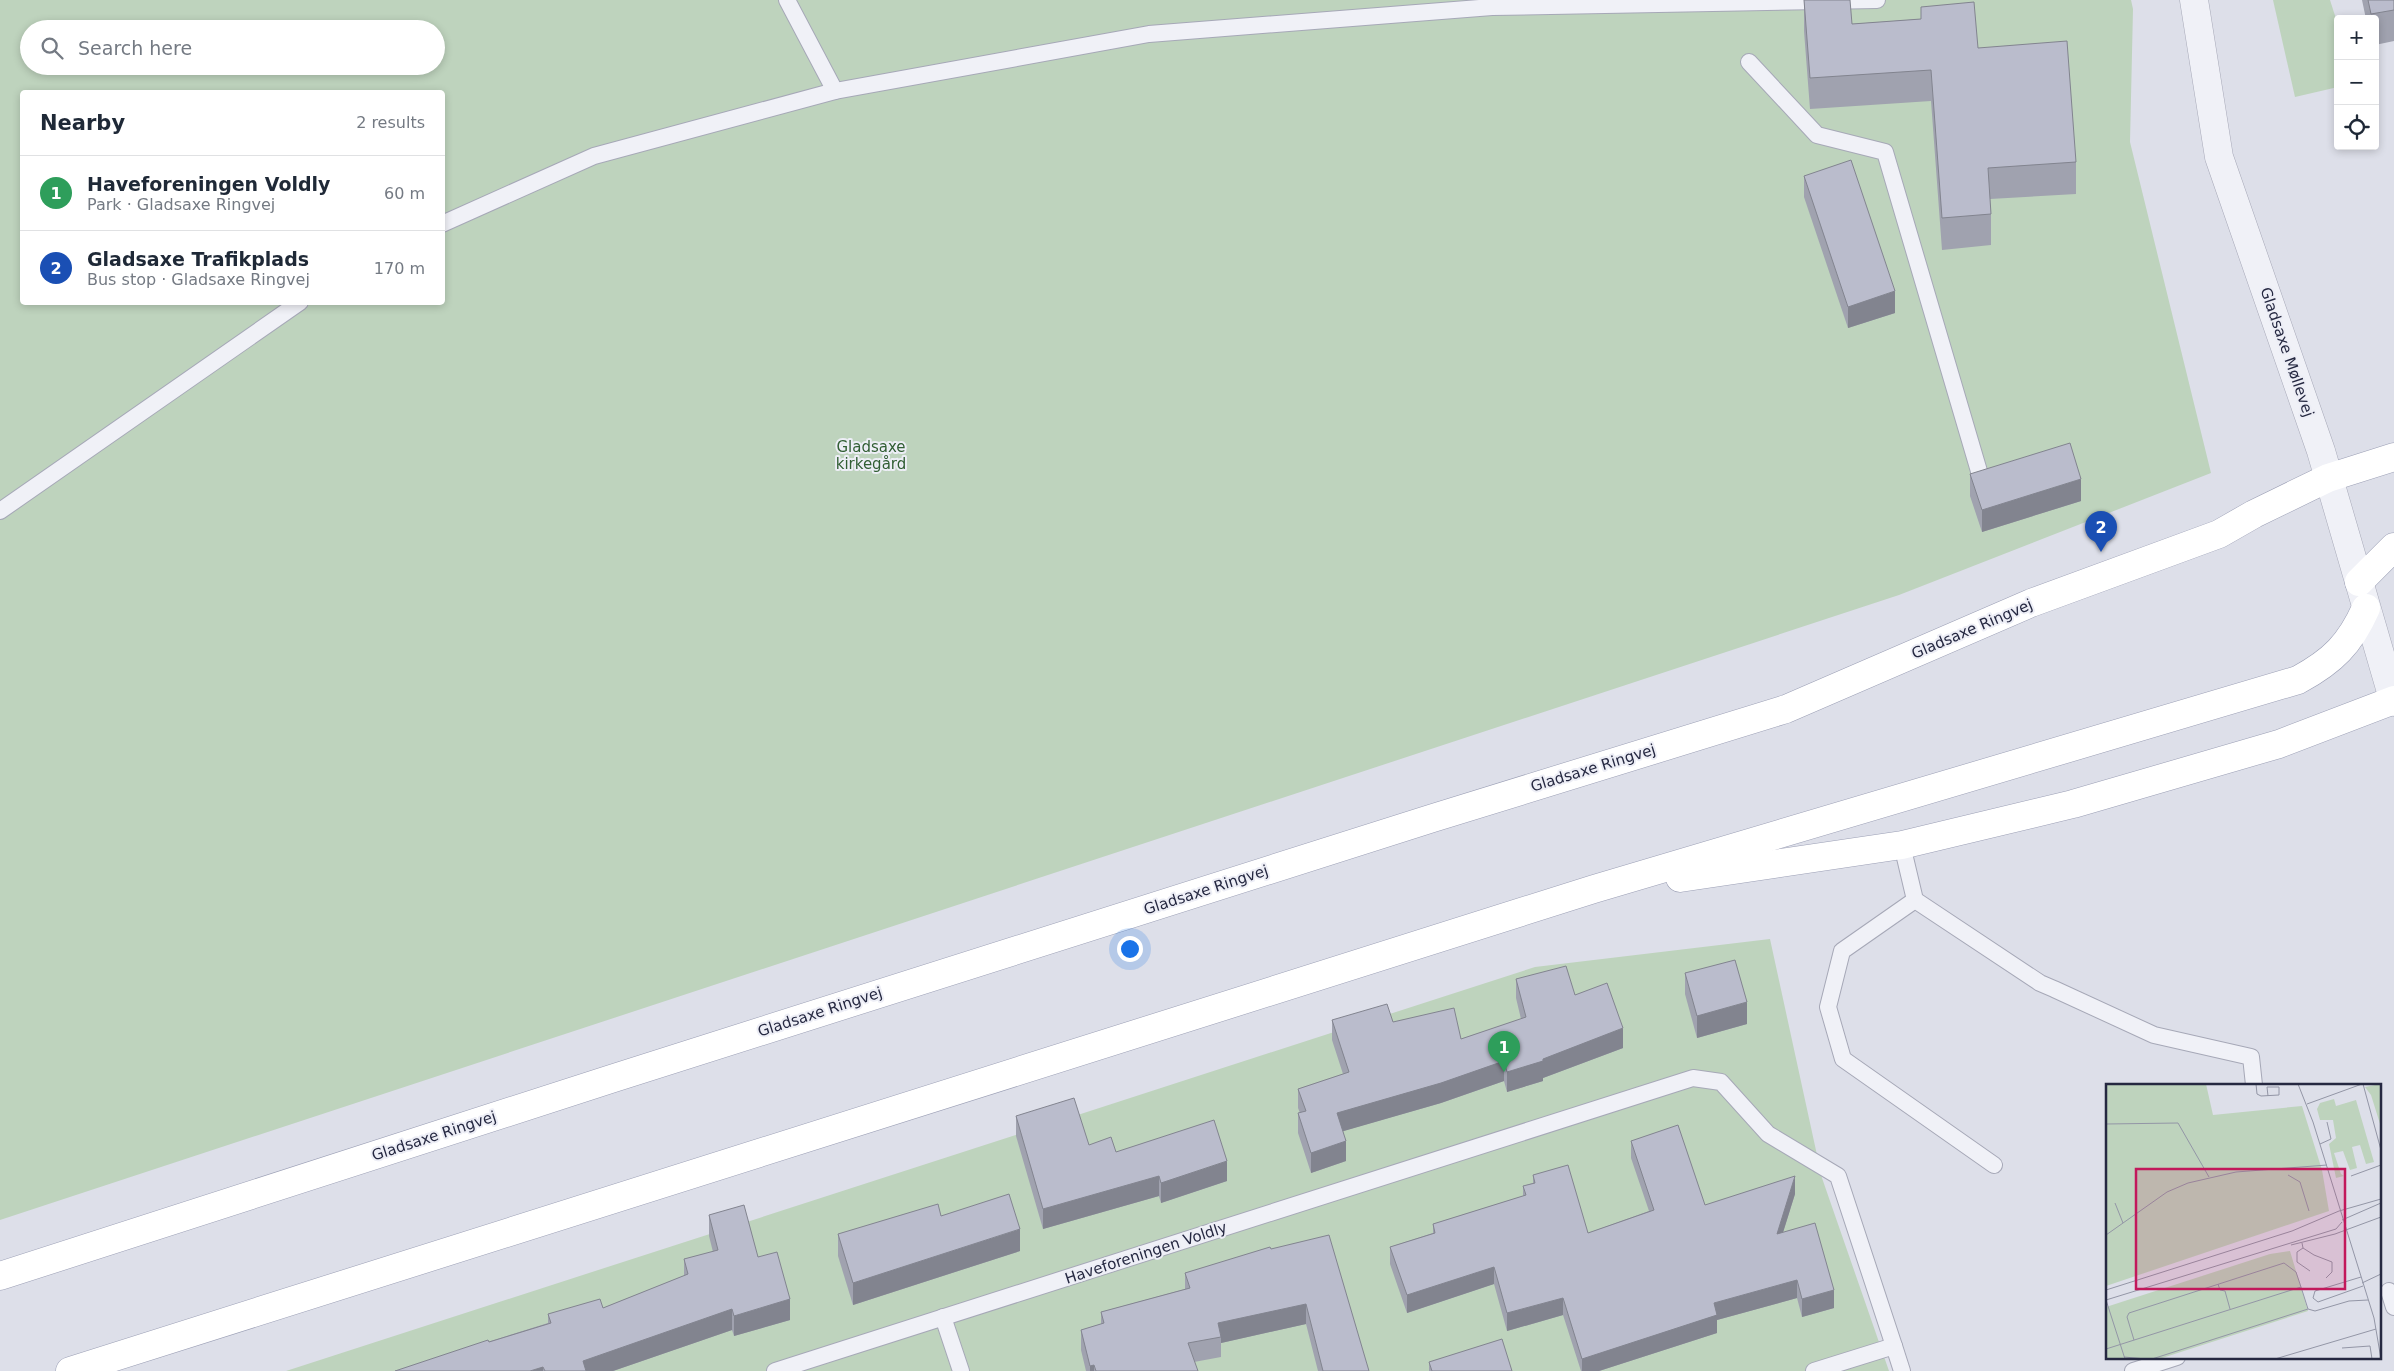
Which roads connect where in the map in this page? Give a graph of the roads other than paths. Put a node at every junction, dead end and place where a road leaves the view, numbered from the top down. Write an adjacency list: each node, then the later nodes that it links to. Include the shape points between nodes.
1 (787, 0): 5 (lane)
2 (1877, 0): 5 (lane, via 1492,7 1158,34)
3 (2194, 0): 10 (street, Gladsaxe Møllevej, via 2219,157)
4 (1749, 62): 9 (lane, via 1817,135 1886,152)
5 (835, 90): 6 (lane, via 594,156)
6 (445, 223)
7 (296, 305): 11 (lane)
8 (2394, 457): 10 (main road, Gladsaxe Ringvej)
9 (1981, 478)
10 (2328, 478): 13 (street, Gladsaxe Møllevej); 21 (main road, Gladsaxe Ringvej, via 2219,534 2031,603 1786,709 614,1078)
11 (0, 511)
12 (2394, 547): 13 (main road)
13 (2358, 582): 14 (street, Gladsaxe Møllevej)
14 (2366, 608): 15 (street, Gladsaxe Møllevej); 17 (main road, via 2355,632 2340,652 2298,680)
15 (2394, 701): 16 (main road, via 2312,733 2228,759 2073,804)
16 (1902, 845): 17 (main road); 18 (lane)
17 (1594, 889): 25 (main road)
18 (1915, 900): 19 (lane, via 2040,983 2154,1035 2251,1057); 20 (lane, via 1842,951 1828,1007 1843,1059)
19 (2254, 1084)
20 (1994, 1165)
21 (0, 1276)
22 (943, 1317): 23 (lane, Haveforeningen Voldly, via 1693,1078 1721,1082 1768,1134 1838,1176); 26 (lane, Haveforeningen Voldly); 27 (lane)
23 (1894, 1346): 28 (lane); 29 (lane, Haveforeningen Voldly)
24 (2175, 1358): 30 (lane)
25 (70, 1371)
26 (775, 1371)
27 (960, 1371)
28 (1814, 1371)
29 (1902, 1371)
30 (2133, 1371)

